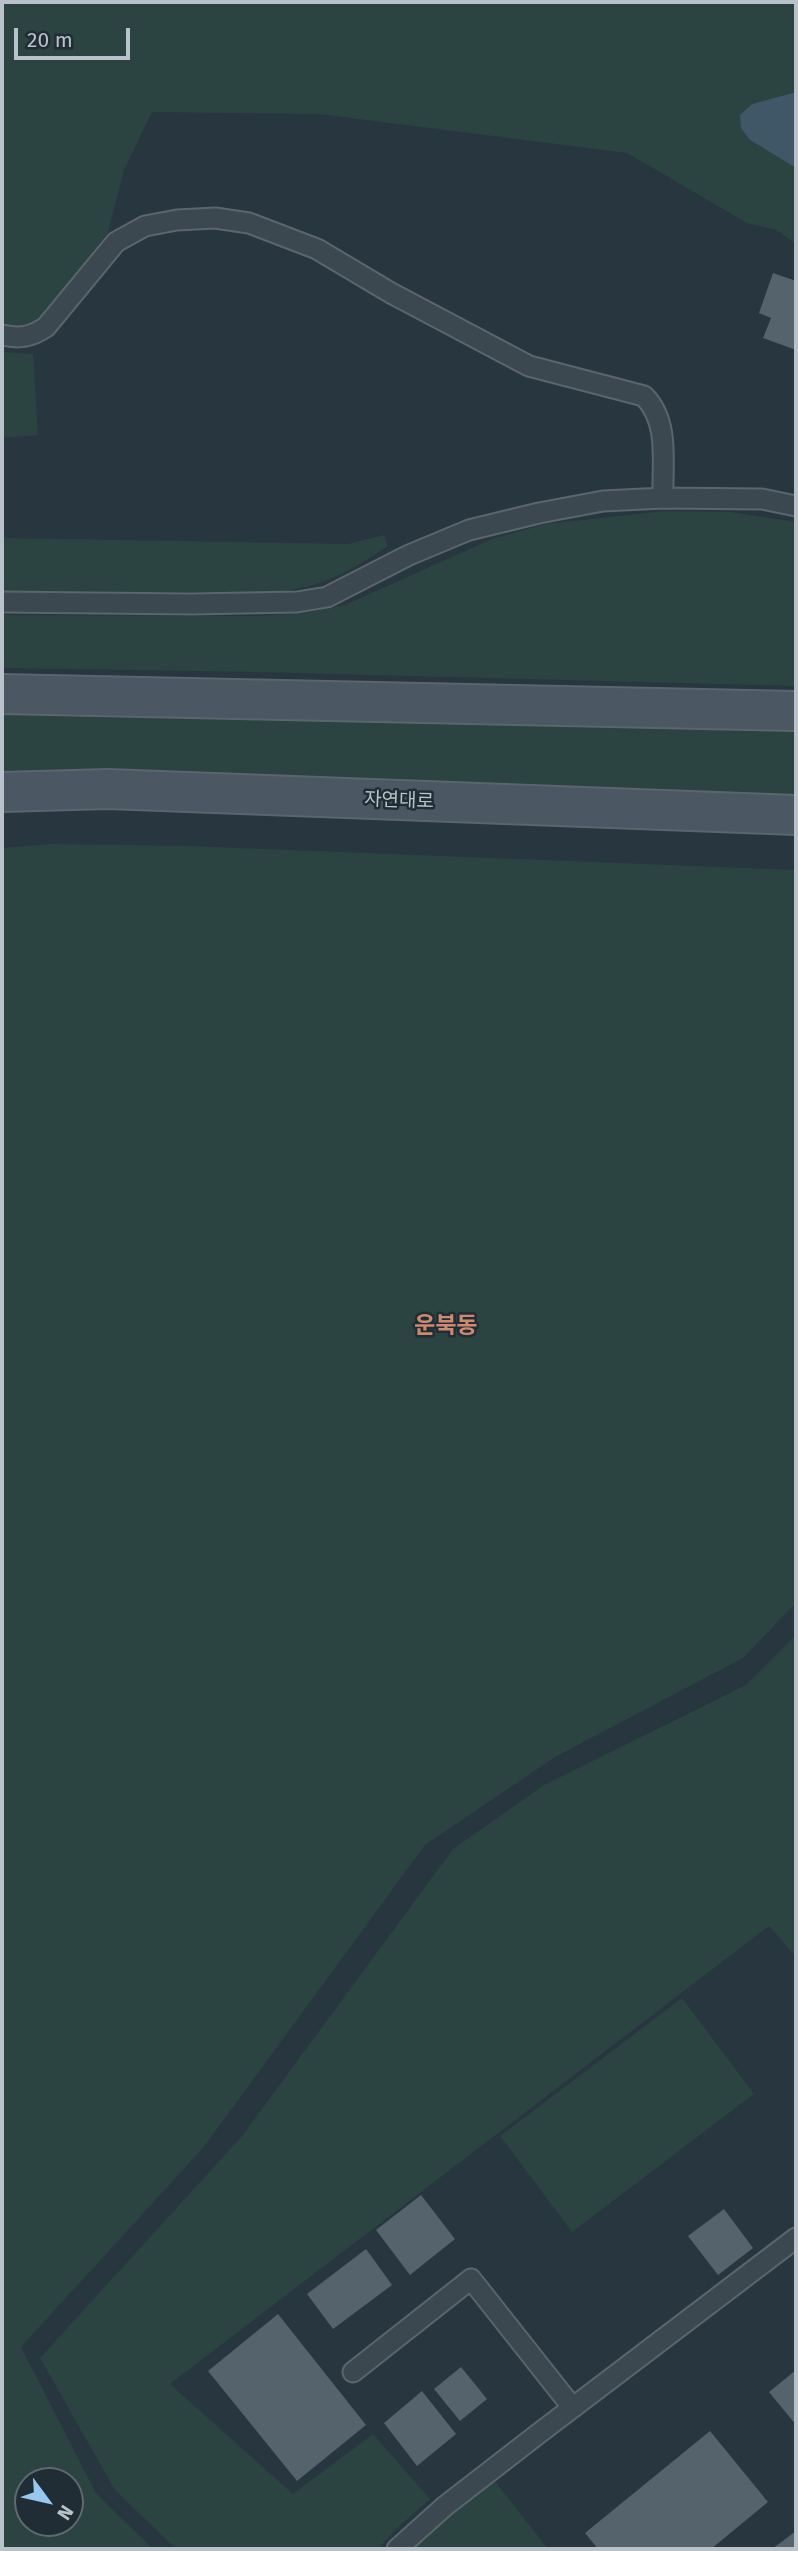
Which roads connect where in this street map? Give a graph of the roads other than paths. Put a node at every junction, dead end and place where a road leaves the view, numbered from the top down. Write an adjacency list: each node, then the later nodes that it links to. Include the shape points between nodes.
1 (2, 335): 2 (lane, via 32,336 46,327 116,242 145,226 215,218 249,223 317,249 529,366 644,396 661,423)
2 (663, 498): 3 (lane, via 762,499); 4 (lane, via 603,501 469,530 327,597 204,604)
3 (796, 506)
4 (2, 602)
5 (2, 694): 6 (main road)
6 (796, 711)
7 (2, 792): 8 (main road, 자연대로, via 108,789)
8 (796, 815)
9 (796, 2238): 11 (lane)
10 (353, 2372): 11 (lane, via 471,2279)
11 (572, 2407): 12 (lane)
12 (397, 2549)

